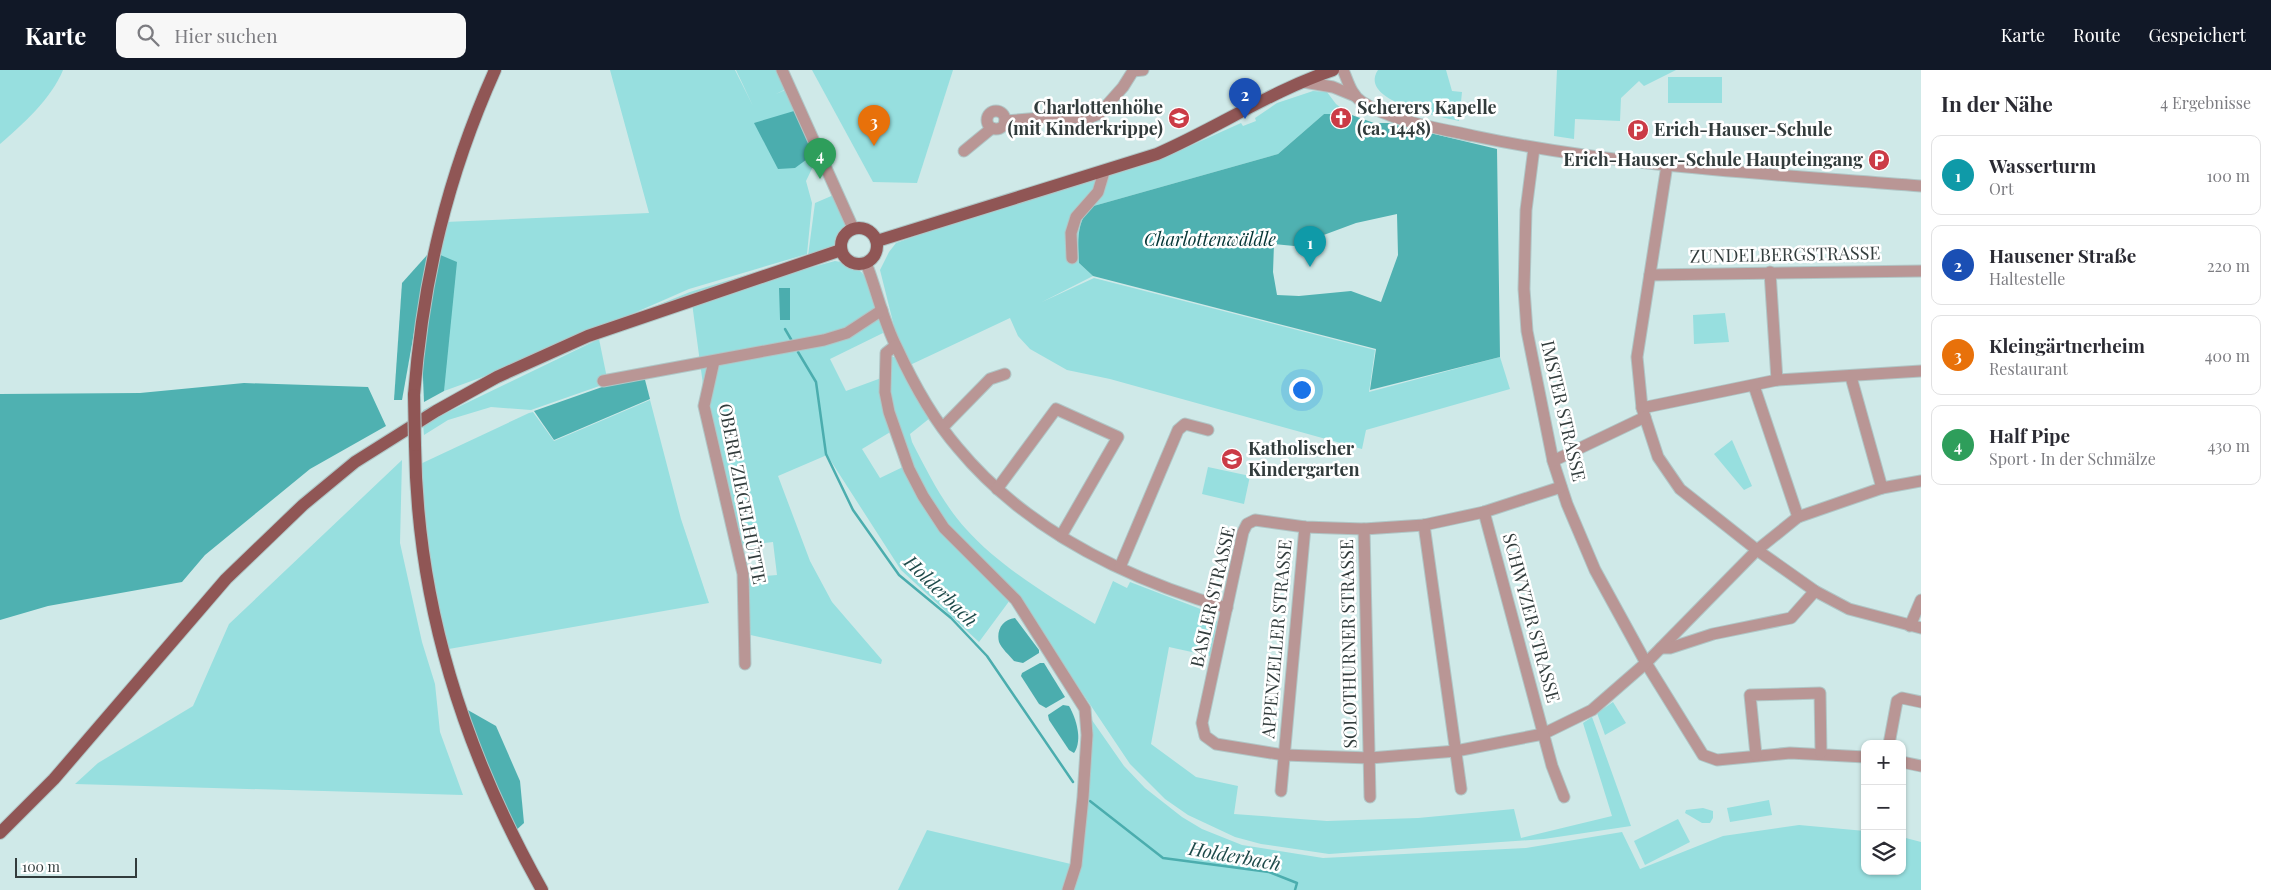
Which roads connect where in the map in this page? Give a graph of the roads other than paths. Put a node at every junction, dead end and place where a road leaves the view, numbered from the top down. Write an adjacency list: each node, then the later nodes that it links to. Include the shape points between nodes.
1 (495, 70): 69 (main road, bridge, via 458,165 440,224 426,288 414,395 414,445 423,555 436,630 454,694 500,811)
2 (782, 70): 13 (street)
3 (1136, 70): 9 (street, via 1099,114 1089,118 1005,121 1000,128 992,128)
4 (1333, 70): 6 (main road)
5 (1343, 70): 7 (street)
6 (1304, 82): 7 (street, via 1333,87); 11 (main road, via 1194,138)
7 (1354, 96): 8 (street, via 1372,107 1408,120)
8 (1534, 148): 10 (street); 33 (street, IMSTER STRASSE, via 1526,210 1524,289 1527,331)
9 (964, 151)
10 (1667, 165): 12 (street); 20 (street)
11 (1104, 172): 14 (main road); 16 (street, via 1098,192 1076,217 1071,233)
12 (1921, 186)
13 (853, 228): 14 (main road, via 868,230); 15 (main road, via 841,239)
14 (877, 241): 17 (main road, via 876,254)
15 (841, 250): 17 (main road, via 843,256 854,264); 68 (main road, via 588,336 497,377 355,462 303,505 226,579 54,779)
16 (1072, 258)
17 (866, 263): 21 (street)
18 (1921, 271): 19 (street, ZUNDELBERGSTRASSE)
19 (1770, 272): 20 (street, ZUNDELBERGSTRASSE); 27 (street)
20 (1650, 275): 30 (street, via 1637,357)
21 (882, 310): 22 (street); 23 (street, via 846,333 824,340)
22 (895, 346): 31 (street); 70 (street, via 886,354 886,392 889,412 909,470 944,528 1016,600 1085,709 1084,797 1076,865)
23 (714, 361): 28 (street); 52 (street, OBERE ZIEGELHÜTTE, via 704,406 743,574)
24 (1921, 371): 26 (street)
25 (1005, 374): 31 (street, via 990,379)
26 (1851, 377): 27 (street); 36 (street)
27 (1777, 380): 29 (street)
28 (602, 381)
29 (1754, 386): 30 (street); 39 (street)
30 (1643, 412): 33 (street); 44 (street, via 1658,457 1680,488)
31 (943, 427): 37 (street, via 957,448)
32 (1208, 430): 45 (street, via 1185,424 1178,430)
33 (1553, 461): 35 (street, IMSTER STRASSE)
34 (1921, 481): 36 (street, BASLER STRASSE)
35 (1562, 487): 38 (street, BASLER STRASSE); 51 (street, IMSTER STRASSE, via 1595,570)
36 (1882, 488): 39 (street, BASLER STRASSE)
37 (997, 489): 43 (street, via 1036,521); 43 (street, via 1056,410 1118,437)
38 (1484, 512): 40 (street, BASLER STRASSE); 54 (street, SCHWYZER STRASSE)
39 (1798, 517): 44 (street, BASLER STRASSE)
40 (1424, 525): 42 (street, BASLER STRASSE); 56 (street)
41 (1305, 527): 42 (street, BASLER STRASSE); 48 (street, BASLER STRASSE, via 1255,520 1247,524); 58 (street, APPENZELLER STRASSE)
42 (1364, 529): 61 (street, SOLOTHURNER STRASSE)
43 (1061, 536): 45 (street)
44 (1757, 550): 46 (street); 50 (street, BASLER STRASSE)
45 (1120, 567): 48 (street)
46 (1815, 591): 49 (street, via 1849,609); 50 (street, via 1791,618)
47 (1921, 600): 49 (street)
48 (1227, 608): 58 (street, BASLER STRASSE, via 1202,724 1205,736 1216,744)
49 (1915, 627)
50 (1661, 648): 51 (street, BASLER STRASSE)
51 (1646, 663): 54 (street, BASLER STRASSE, via 1592,710); 59 (street, IMSTER STRASSE, via 1703,755 1718,760)
52 (745, 664)
53 (1921, 702): 55 (street, via 1902,698 1896,701)
54 (1543, 734): 56 (street, BASLER STRASSE); 67 (street)
55 (1890, 740)
56 (1456, 751): 61 (street, BASLER STRASSE); 64 (street)
57 (1821, 753): 59 (street, IMSTER STRASSE); 59 (street, via 1820,693 1750,695); 60 (street, IMSTER STRASSE)
58 (1284, 755): 61 (street, BASLER STRASSE); 65 (street)
59 (1756, 755)
60 (1861, 756)
61 (1370, 758): 66 (street)
62 (1906, 763): 63 (street)
63 (1921, 766)
64 (1461, 788)
65 (1280, 791)
66 (1370, 797)
67 (1564, 797)
68 (0, 834)
69 (542, 890)
70 (1068, 890)

